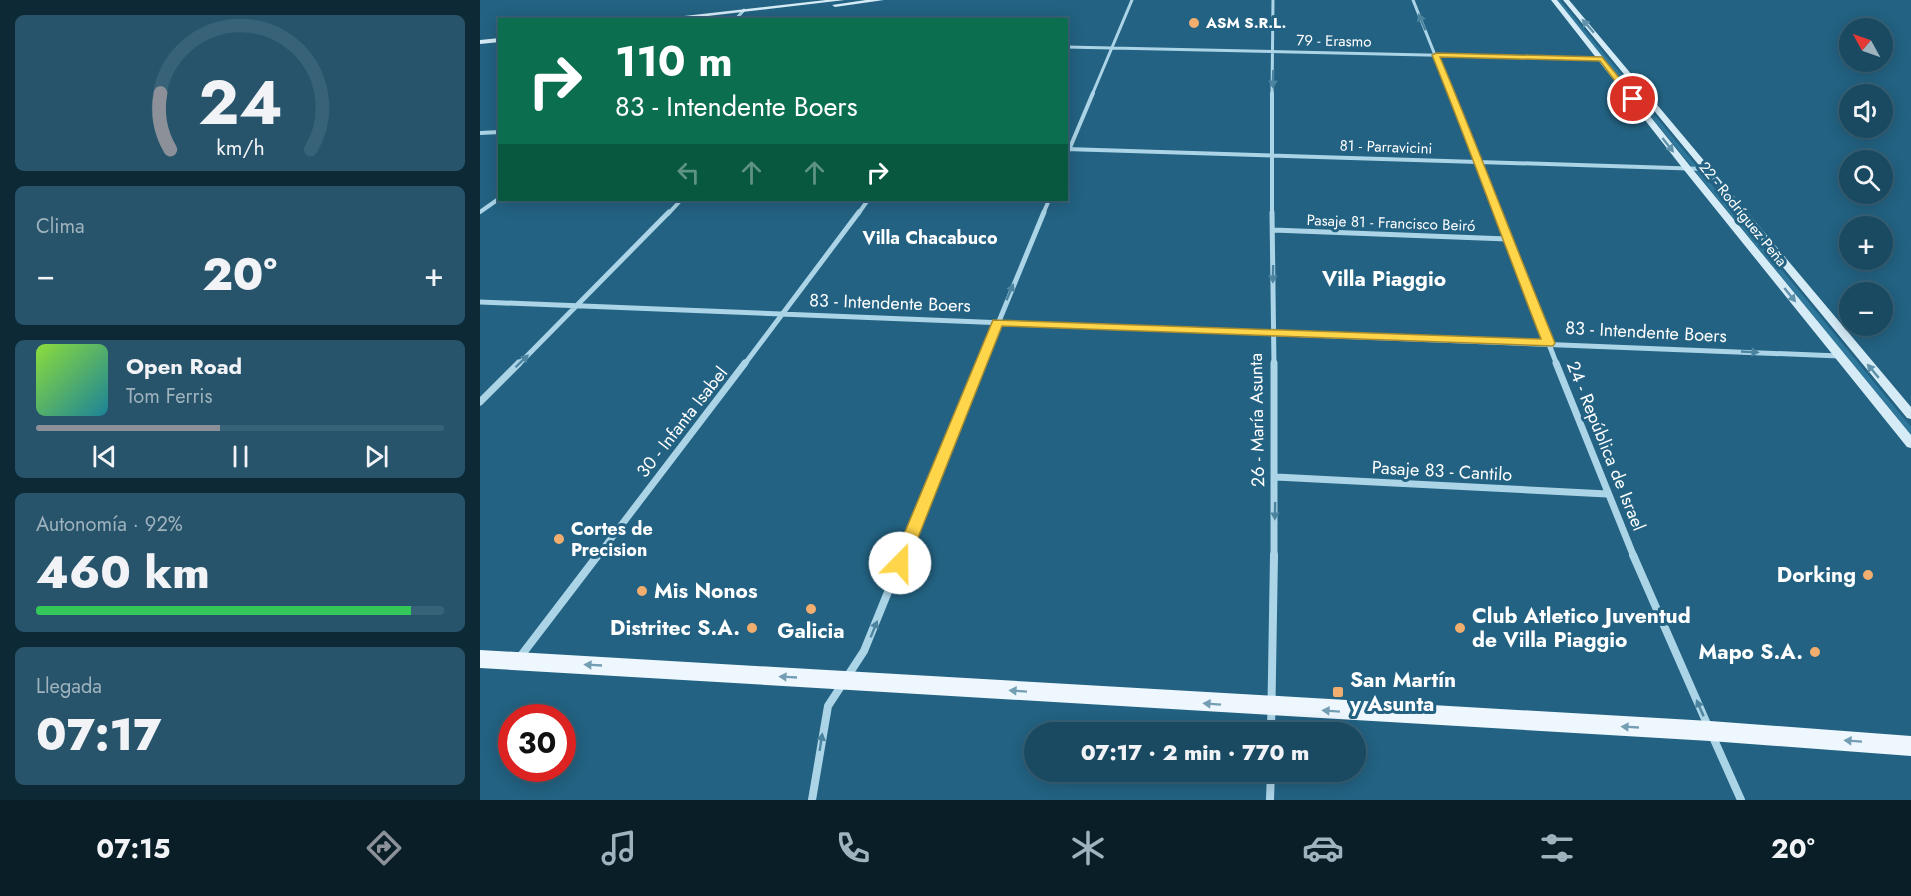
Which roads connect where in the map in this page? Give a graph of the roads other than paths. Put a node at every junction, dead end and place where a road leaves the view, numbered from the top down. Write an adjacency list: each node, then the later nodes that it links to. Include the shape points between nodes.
1 (842, 0): 8 (main road)
2 (881, 0): 9 (main road)
3 (1132, 0): 16 (street)
4 (1273, 0): 17 (street, 26 - María Asunta)
5 (1413, 0): 18 (street, 24 - República de Israel, one-way to 5)
6 (1554, 0): 19 (main road, 22 - Rodríguez Peña)
7 (1566, 0): 26 (main road, 22 - Rodríguez Peña, one-way to 7)
8 (744, 10): 9 (street); 10 (main road)
9 (737, 17)
10 (670, 18)
11 (498, 35): 12 (main road)
12 (480, 37)
13 (498, 40): 14 (main road)
14 (480, 42)
15 (1068, 47): 16 (street, 79 - Erasmo)
16 (1112, 48): 17 (street, 79 - Erasmo); 22 (street)
17 (1274, 52): 18 (street, 79 - Erasmo); 23 (street, 26 - María Asunta, one-way to 23)
18 (1436, 55): 19 (street, 79 - Erasmo); 24 (street, 24 - República de Israel)
19 (1602, 59): 25 (main road, 22 - Rodríguez Peña, one-way to 25)
20 (498, 132): 21 (street)
21 (480, 133)
22 (1068, 149): 23 (street, 81 - Parravicini)
23 (1271, 156): 24 (street, 81 - Parravicini); 32 (street, 26 - María Asunta)
24 (1480, 162): 25 (street, 81 - Parravicini); 33 (street, 24 - República de Israel)
25 (1686, 168): 26 (street, 81 - Parravicini); 40 (main road, 22 - Rodríguez Peña, one-way to 40)
26 (1704, 169): 42 (main road, 22 - Rodríguez Peña, one-way to 26)
27 (498, 199): 31 (street)
28 (680, 201): 35 (street)
29 (867, 201): 36 (street, 30 - Infanta Isabel)
30 (1049, 201): 37 (street, one-way to 30)
31 (480, 212)
32 (1273, 231): 33 (street, Pasaje 81 - Francisco Beiró); 38 (street, 26 - María Asunta, one-way to 38)
33 (1507, 239): 39 (street, 24 - República de Israel)
34 (480, 302): 35 (street, 83 - Intendente Boers)
35 (579, 305): 36 (street, 83 - Intendente Boers); 41 (street, one-way to 35)
36 (784, 313): 37 (street, 83 - Intendente Boers); 47 (street, 30 - Infanta Isabel)
37 (997, 322): 38 (street, 83 - Intendente Boers); 48 (street, one-way to 37, via 864,651)
38 (1272, 334): 39 (street, 83 - Intendente Boers); 44 (street, 26 - María Asunta)
39 (1549, 343): 40 (street, 83 - Intendente Boers, one-way to 40); 45 (street, 24 - República de Israel)
40 (1839, 356): 43 (main road, 22 - Rodríguez Peña)
41 (480, 402)
42 (1911, 416)
43 (1911, 444)
44 (1276, 477): 45 (street, Pasaje 83 - Cantilo); 49 (street, 26 - María Asunta, one-way to 49)
45 (1607, 494): 51 (street, 24 - República de Israel, one-way to 45)
46 (480, 659): 47 (main road)
47 (517, 661): 48 (main road, one-way to 47)
48 (846, 680): 49 (main road, one-way to 48); 54 (street, one-way to 48, via 828,706)
49 (1271, 707): 50 (street, 26 - María Asunta); 51 (main road, one-way to 49)
50 (1271, 722)
51 (1710, 731): 52 (main road, one-way to 51); 56 (street, 24 - República de Israel)
52 (1911, 746)
53 (1271, 782): 55 (street)
54 (812, 800)
55 (1270, 800)
56 (1741, 800)

